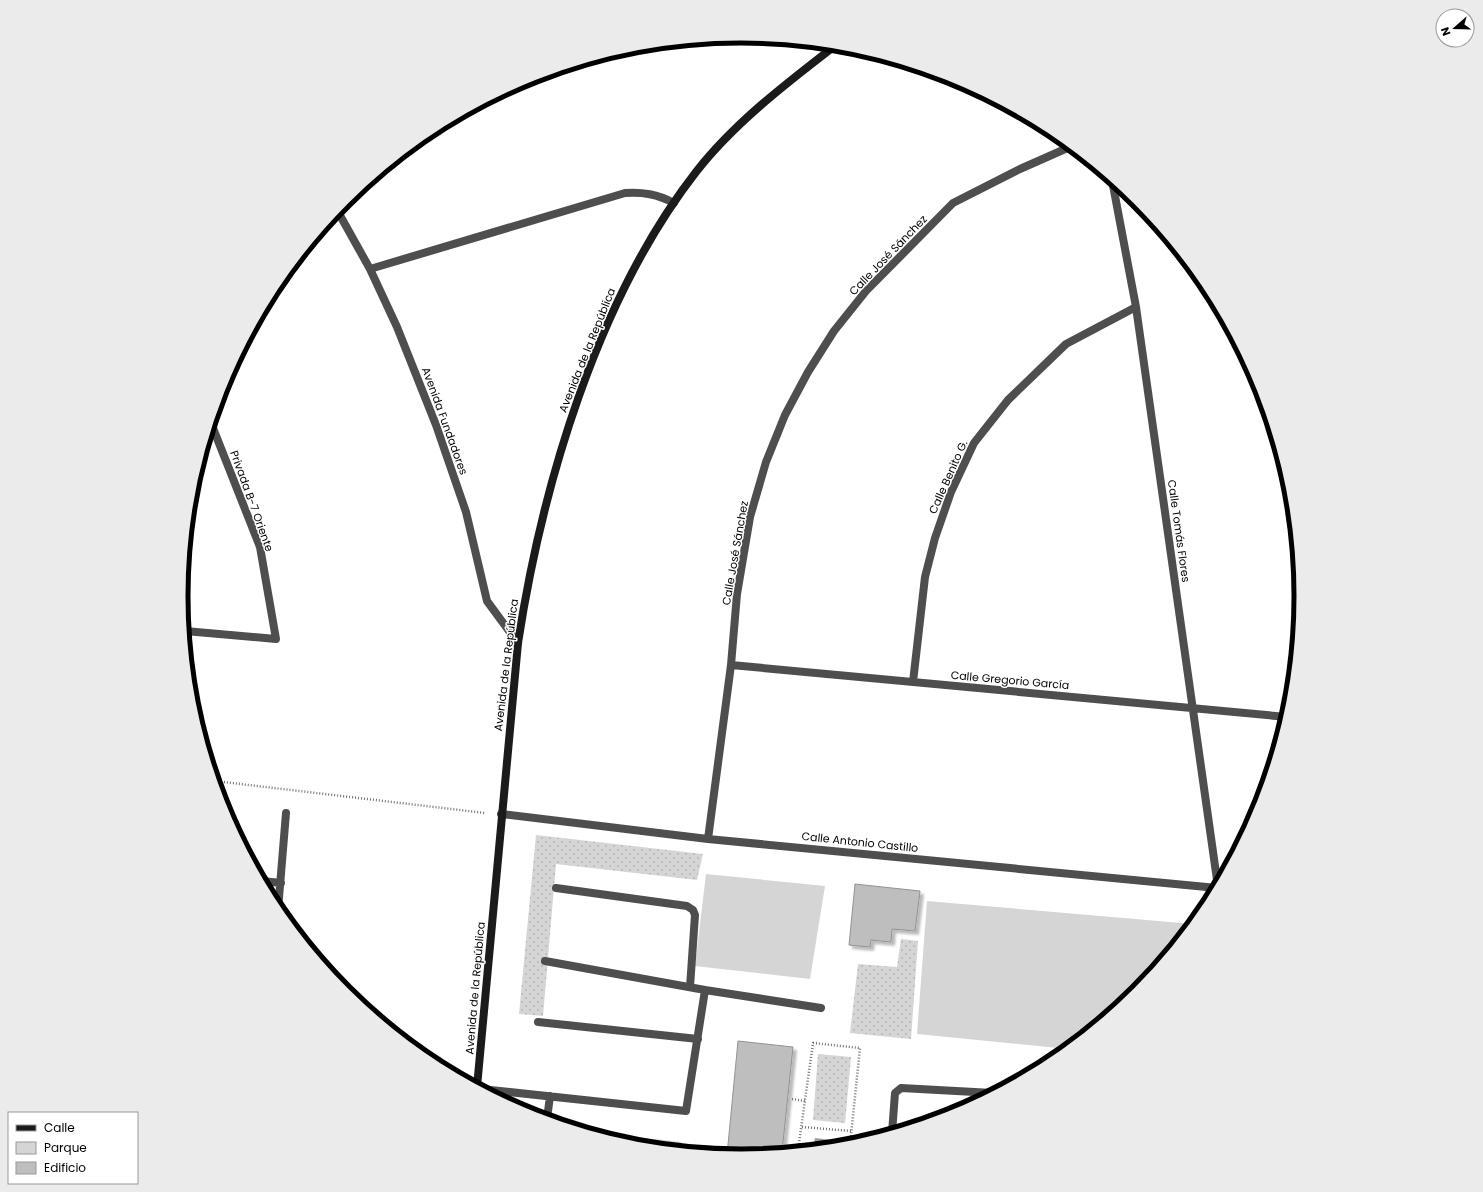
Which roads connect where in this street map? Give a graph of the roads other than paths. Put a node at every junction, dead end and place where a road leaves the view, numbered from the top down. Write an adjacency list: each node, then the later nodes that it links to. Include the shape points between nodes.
1 (829, 51): 4 (main road, Avenida de la República, via 729,135 696,171)
2 (1066, 149): 11 (street, Calle José Sánchez, via 954,203 866,291 834,331 808,372 766,462 750,517 737,594)
3 (1113, 187): 7 (street, Calle Tomás Flores)
4 (674, 203): 6 (street, via 649,193 624,193); 10 (main road, Avenida de la República, via 662,219 617,301 572,415 546,507 525,597)
5 (341, 215): 6 (street, Avenida Fundadores)
6 (370, 268): 10 (street, Avenida Fundadores, via 397,327 436,425 466,512 487,601)
7 (1136, 307): 12 (street, Calle Benito G., via 1066,344 1008,400 974,443 951,492 933,544 925,578); 13 (street, Calle Tomás Flores)
8 (214, 429): 9 (street, Privada B-7 Oriente, via 260,547 276,639)
9 (190, 631)
10 (518, 643): 16 (main road, Avenida de la República)
11 (731, 665): 12 (street, Calle Gregorio García); 17 (street, Calle José Sánchez)
12 (913, 682): 13 (street, Calle Gregorio García)
13 (1193, 708): 14 (street, Calle Gregorio García); 18 (street, Calle Tomás Flores)
14 (1281, 716)
15 (286, 813): 20 (street)
16 (501, 814): 17 (street, Calle Antonio Castillo); 30 (main road, Avenida de la República)
17 (708, 839): 21 (street, Calle Antonio Castillo)
18 (1217, 878)
19 (269, 882): 20 (street)
20 (281, 883): 23 (street)
21 (1212, 886)
22 (556, 888): 25 (street, via 687,906 693,910 695,916)
23 (279, 899)
24 (545, 961): 25 (street)
25 (690, 987): 26 (street)
26 (705, 990): 27 (street); 29 (street)
27 (821, 1008)
28 (538, 1022): 29 (street)
29 (698, 1039): 33 (street, via 686,1111)
30 (477, 1082)
31 (494, 1090): 33 (street)
32 (985, 1093): 35 (street, via 901,1088 895,1093)
33 (550, 1096): 34 (street)
34 (548, 1114)
35 (892, 1128)

